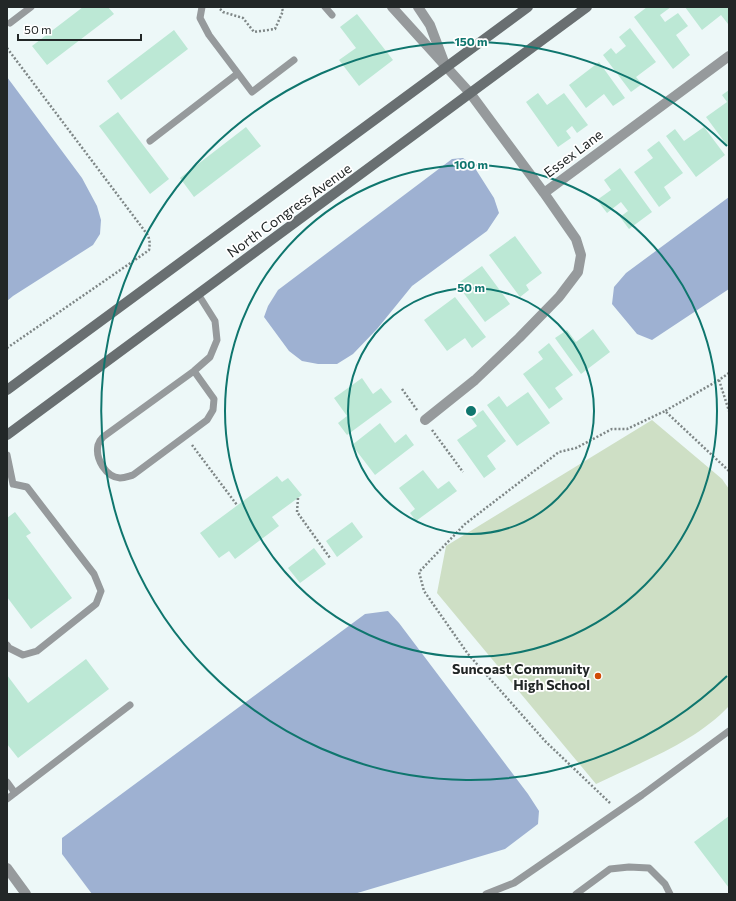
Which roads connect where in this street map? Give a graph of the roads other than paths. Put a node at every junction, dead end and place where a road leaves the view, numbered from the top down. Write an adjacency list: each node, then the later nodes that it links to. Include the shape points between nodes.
1 (31, 7): 9 (lane)
2 (202, 7): 13 (lane, via 200,18)
3 (326, 7): 8 (lane)
4 (392, 7): 12 (street)
5 (418, 7): 12 (street, via 430,25)
6 (528, 7): 12 (street, North Congress Avenue)
7 (587, 7): 14 (street, North Congress Avenue)
8 (332, 15)
9 (10, 23)
10 (729, 56): 16 (street, Essex Lane)
11 (294, 60): 13 (lane, via 252,92)
12 (446, 67): 14 (street); 19 (street, North Congress Avenue)
13 (237, 74): 15 (lane)
14 (470, 94): 16 (street); 17 (street, North Congress Avenue)
15 (150, 140)
16 (544, 193): 20 (street, Essex Lane, via 576,239 581,255 578,272 559,296 475,380)
17 (198, 294): 18 (lane, via 215,321 217,340 210,357); 21 (street, North Congress Avenue)
18 (194, 371): 18 (lane, via 103,437 98,444 98,452 106,471 118,478 133,475 207,420 213,410 214,399)
19 (7, 390)
20 (425, 420)
21 (7, 435)
22 (7, 455): 23 (lane)
23 (10, 486): 24 (lane, via 27,487 94,574 101,591 96,604 37,651 24,655)
24 (7, 645)
25 (130, 705): 28 (lane)
26 (729, 731): 32 (lane, via 642,795 514,883)
27 (7, 782): 28 (lane)
28 (15, 793): 29 (lane)
29 (7, 799)
30 (7, 868): 31 (street)
31 (26, 894)
32 (486, 894)
33 (576, 894): 34 (lane, via 610,869 629,866 649,868 665,884)
34 (670, 894)

